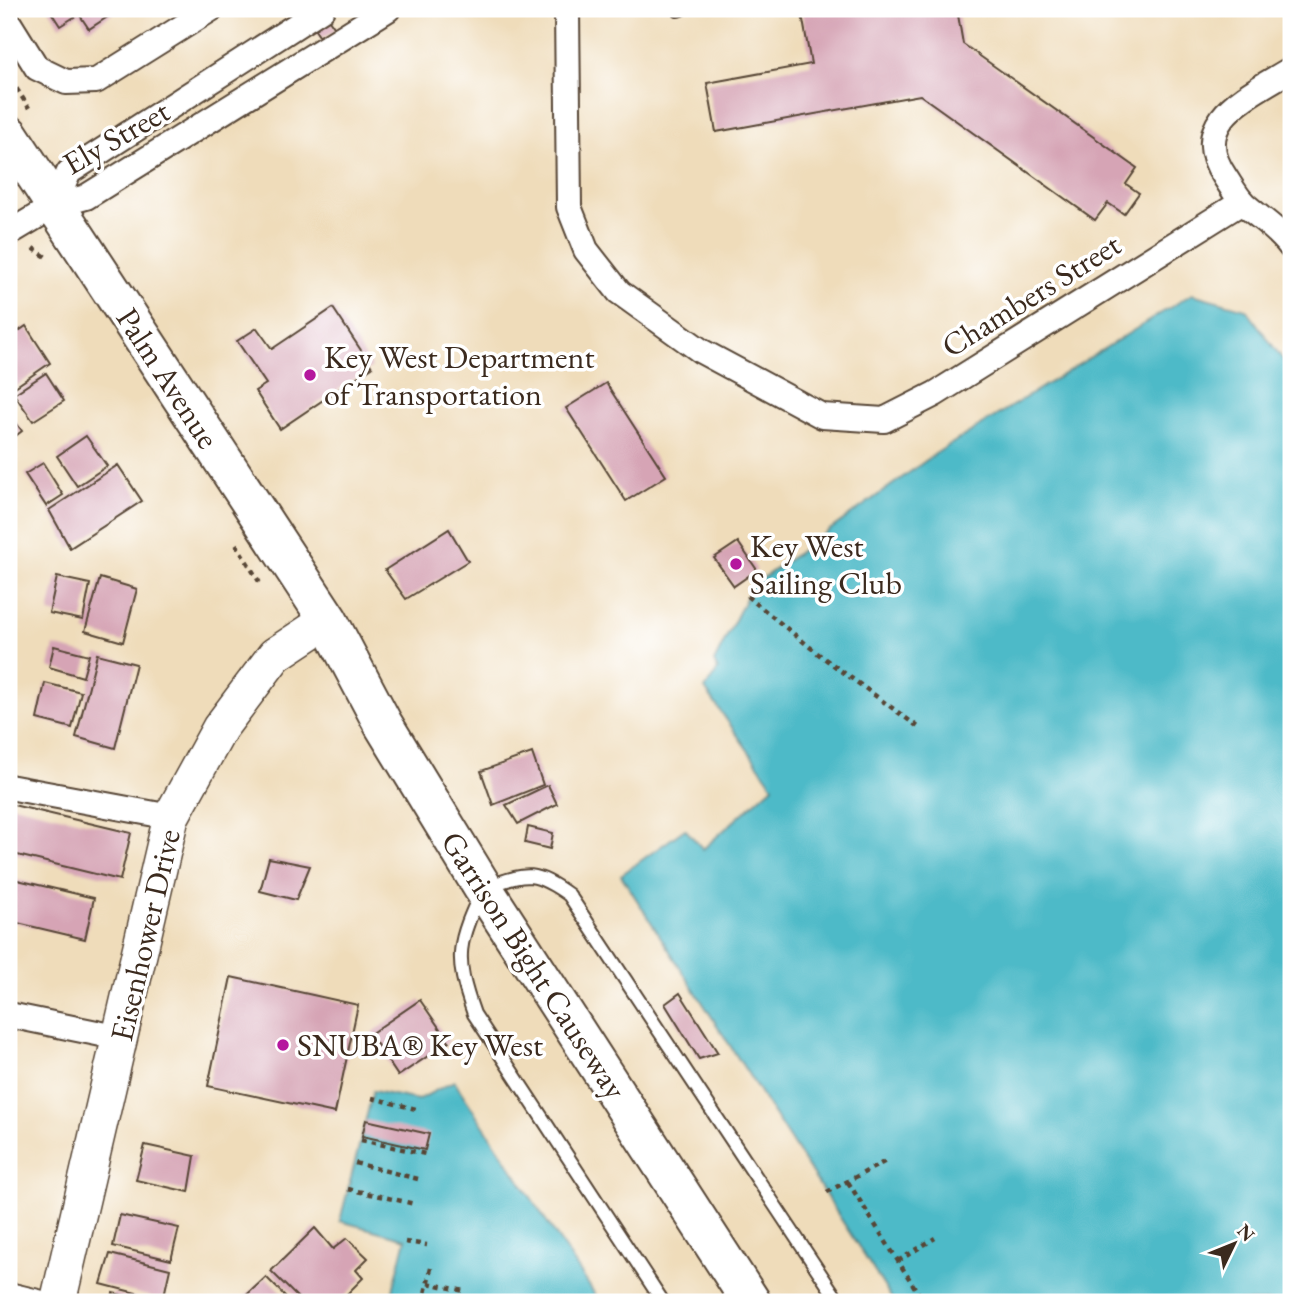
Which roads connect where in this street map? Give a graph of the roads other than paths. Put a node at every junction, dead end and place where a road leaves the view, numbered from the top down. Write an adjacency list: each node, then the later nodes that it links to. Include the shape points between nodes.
1 (211, 9): 6 (street, via 96,81 66,82 37,68)
2 (322, 9): 8 (street, Ely Street)
3 (388, 9): 9 (street, Ely Street)
4 (549, 9): 7 (street)
5 (567, 9): 7 (street, Chambers Street)
6 (9, 23)
7 (567, 35): 14 (street, Chambers Street, via 569,207 586,250 619,292 701,351 822,416 884,420 935,394)
8 (277, 38): 9 (street); 11 (street, Ely Street)
9 (296, 66): 13 (street, Ely Street)
10 (1291, 69): 14 (street, via 1228,108 1212,133 1215,162)
11 (146, 122): 13 (street); 15 (street, Ely Street, via 69,172)
12 (9, 135): 15 (main road, Palm Avenue)
13 (162, 150): 15 (street, Ely Street, via 86,197)
14 (1242, 202): 17 (street)
15 (54, 206): 16 (street); 18 (main road, Palm Avenue)
16 (9, 233)
17 (1287, 239)
18 (328, 620): 20 (street, Eisenhower Drive, via 275,656 220,728); 21 (main road, Garrison Bight Causeway, via 383,724)
19 (9, 787): 20 (street)
20 (171, 817): 23 (street, Eisenhower Drive)
21 (483, 888): 27 (lane, via 462,938 460,975 474,1014); 28 (main road, Garrison Bight Causeway); 29 (lane, via 522,875 543,877 569,895)
22 (9, 1015): 23 (street)
23 (121, 1038): 26 (street, Eisenhower Drive)
24 (9, 1295): 25 (street)
25 (38, 1302)
26 (58, 1302)
27 (663, 1302)
28 (751, 1302)
29 (839, 1302)

